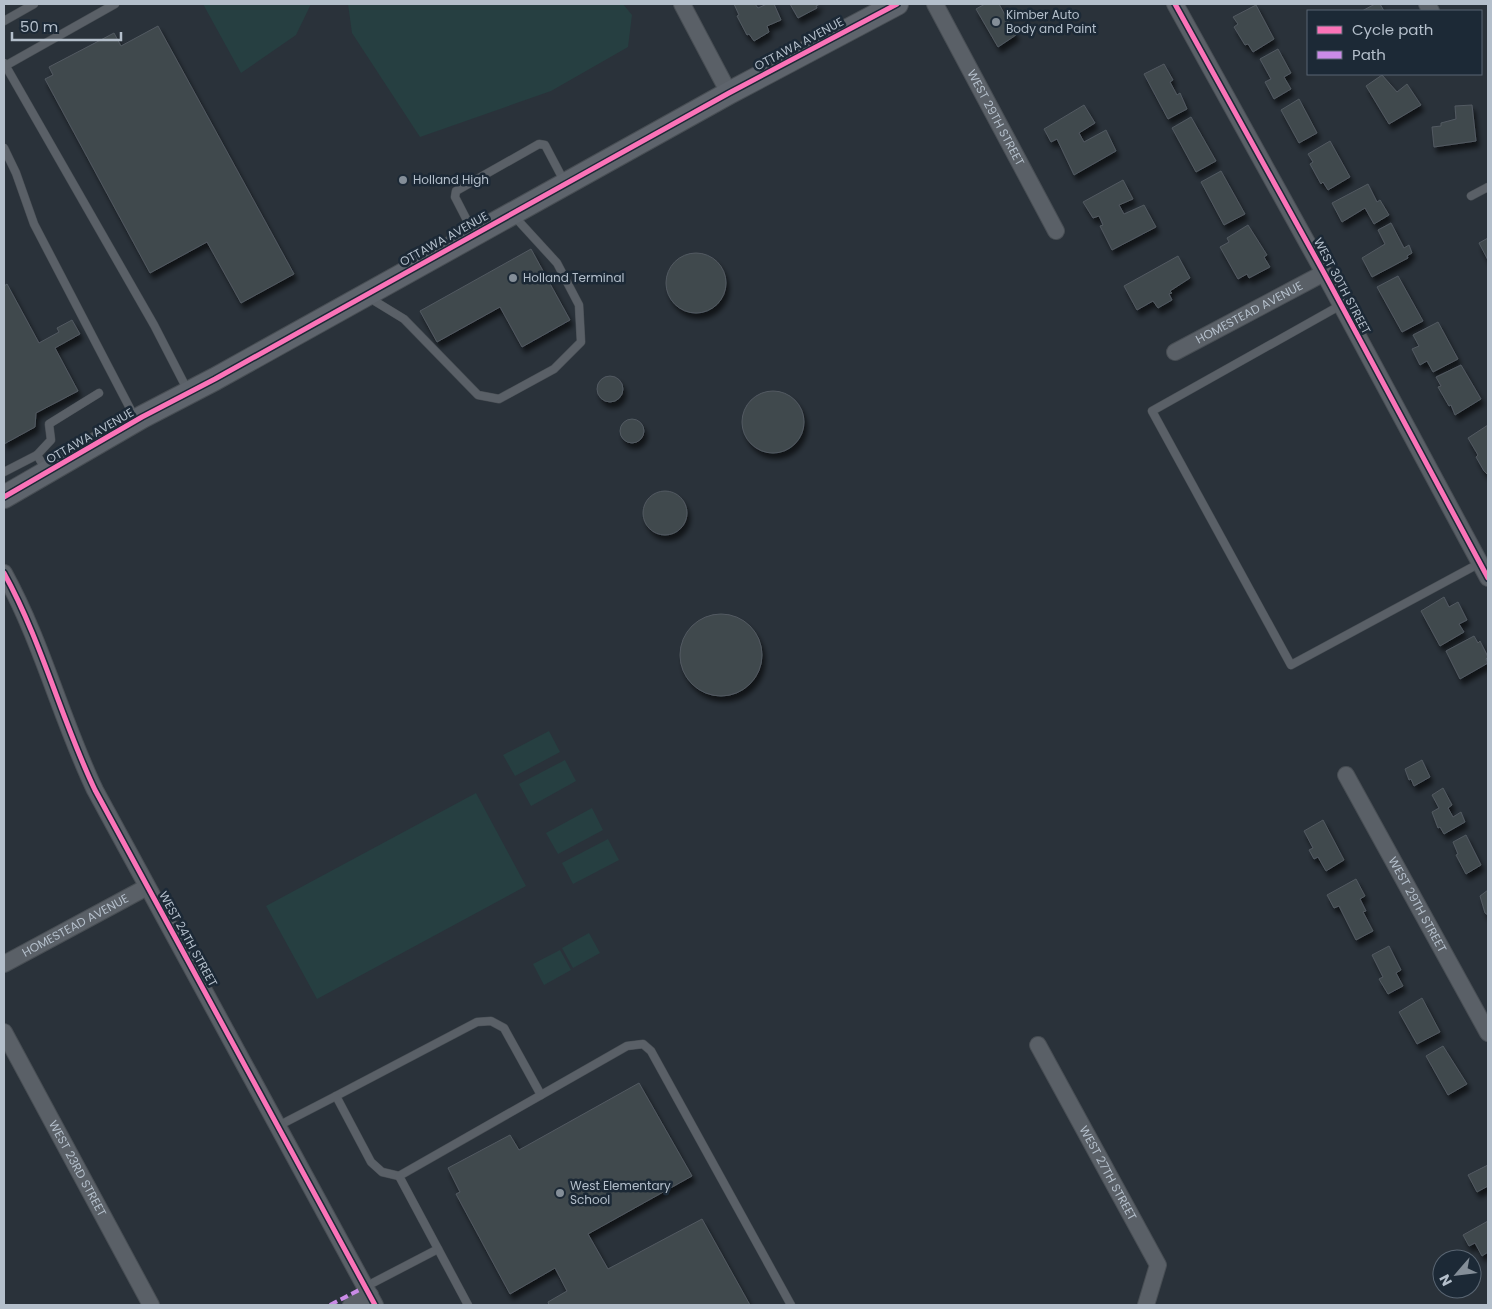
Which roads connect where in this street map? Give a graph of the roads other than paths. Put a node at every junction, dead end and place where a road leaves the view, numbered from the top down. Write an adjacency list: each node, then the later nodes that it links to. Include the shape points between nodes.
1 (34, 4): 7 (lane)
2 (115, 4): 8 (lane)
3 (682, 4): 9 (street)
4 (897, 4): 9 (street, OTTAWA AVENUE)
5 (935, 4): 15 (street, WEST 29TH STREET)
6 (1175, 4): 17 (street, WEST 30TH STREET)
7 (4, 21)
8 (5, 65): 22 (lane, via 154,325)
9 (729, 93): 11 (street, OTTAWA AVENUE)
10 (4, 148): 23 (lane, via 34,224)
11 (566, 183): 14 (street, OTTAWA AVENUE); 16 (lane, via 545,145 539,144 456,191 455,197)
12 (1488, 187): 13 (lane)
13 (1471, 196)
14 (512, 213): 16 (street, OTTAWA AVENUE); 18 (lane, via 557,264 579,305 581,342 554,369 499,399 478,395 404,319)
15 (1056, 230)
16 (474, 234): 18 (street, OTTAWA AVENUE)
17 (1324, 273): 19 (street, WEST 30TH STREET); 20 (street, HOMESTEAD AVENUE)
18 (364, 295): 22 (street, OTTAWA AVENUE)
19 (1341, 305): 27 (street, WEST 30TH STREET); 27 (lane, via 1152,410 1291,664)
20 (1175, 352)
21 (99, 393): 24 (lane, via 52,420 49,424 51,440)
22 (188, 393): 23 (street, OTTAWA AVENUE)
23 (136, 421): 24 (street, OTTAWA AVENUE)
24 (42, 463): 25 (lane); 26 (street, OTTAWA AVENUE)
25 (4, 472)
26 (4, 497)
27 (1480, 564): 29 (street, WEST 30TH STREET)
28 (4, 573): 31 (street, WEST 24TH STREET, via 33,632 80,758)
29 (1488, 578)
30 (1346, 775): 34 (street, WEST 29TH STREET)
31 (148, 887): 32 (street, HOMESTEAD AVENUE); 38 (street, WEST 24TH STREET)
32 (4, 964)
33 (4, 1032): 42 (street, WEST 23RD STREET)
34 (1488, 1034)
35 (1038, 1045): 46 (street, WEST 27TH STREET, via 1158,1264)
36 (541, 1095): 37 (lane, via 504,1028 491,1021 478,1022); 39 (lane); 45 (lane, via 627,1046 643,1044 651,1051)
37 (336, 1096): 38 (lane); 39 (lane, via 371,1162 382,1172)
38 (278, 1126): 41 (street, WEST 24TH STREET)
39 (399, 1176): 40 (lane)
40 (438, 1249): 41 (lane); 44 (lane)
41 (370, 1296): 43 (street)
42 (151, 1305)
43 (351, 1305)
44 (468, 1305)
45 (791, 1305)
46 (1146, 1305)

